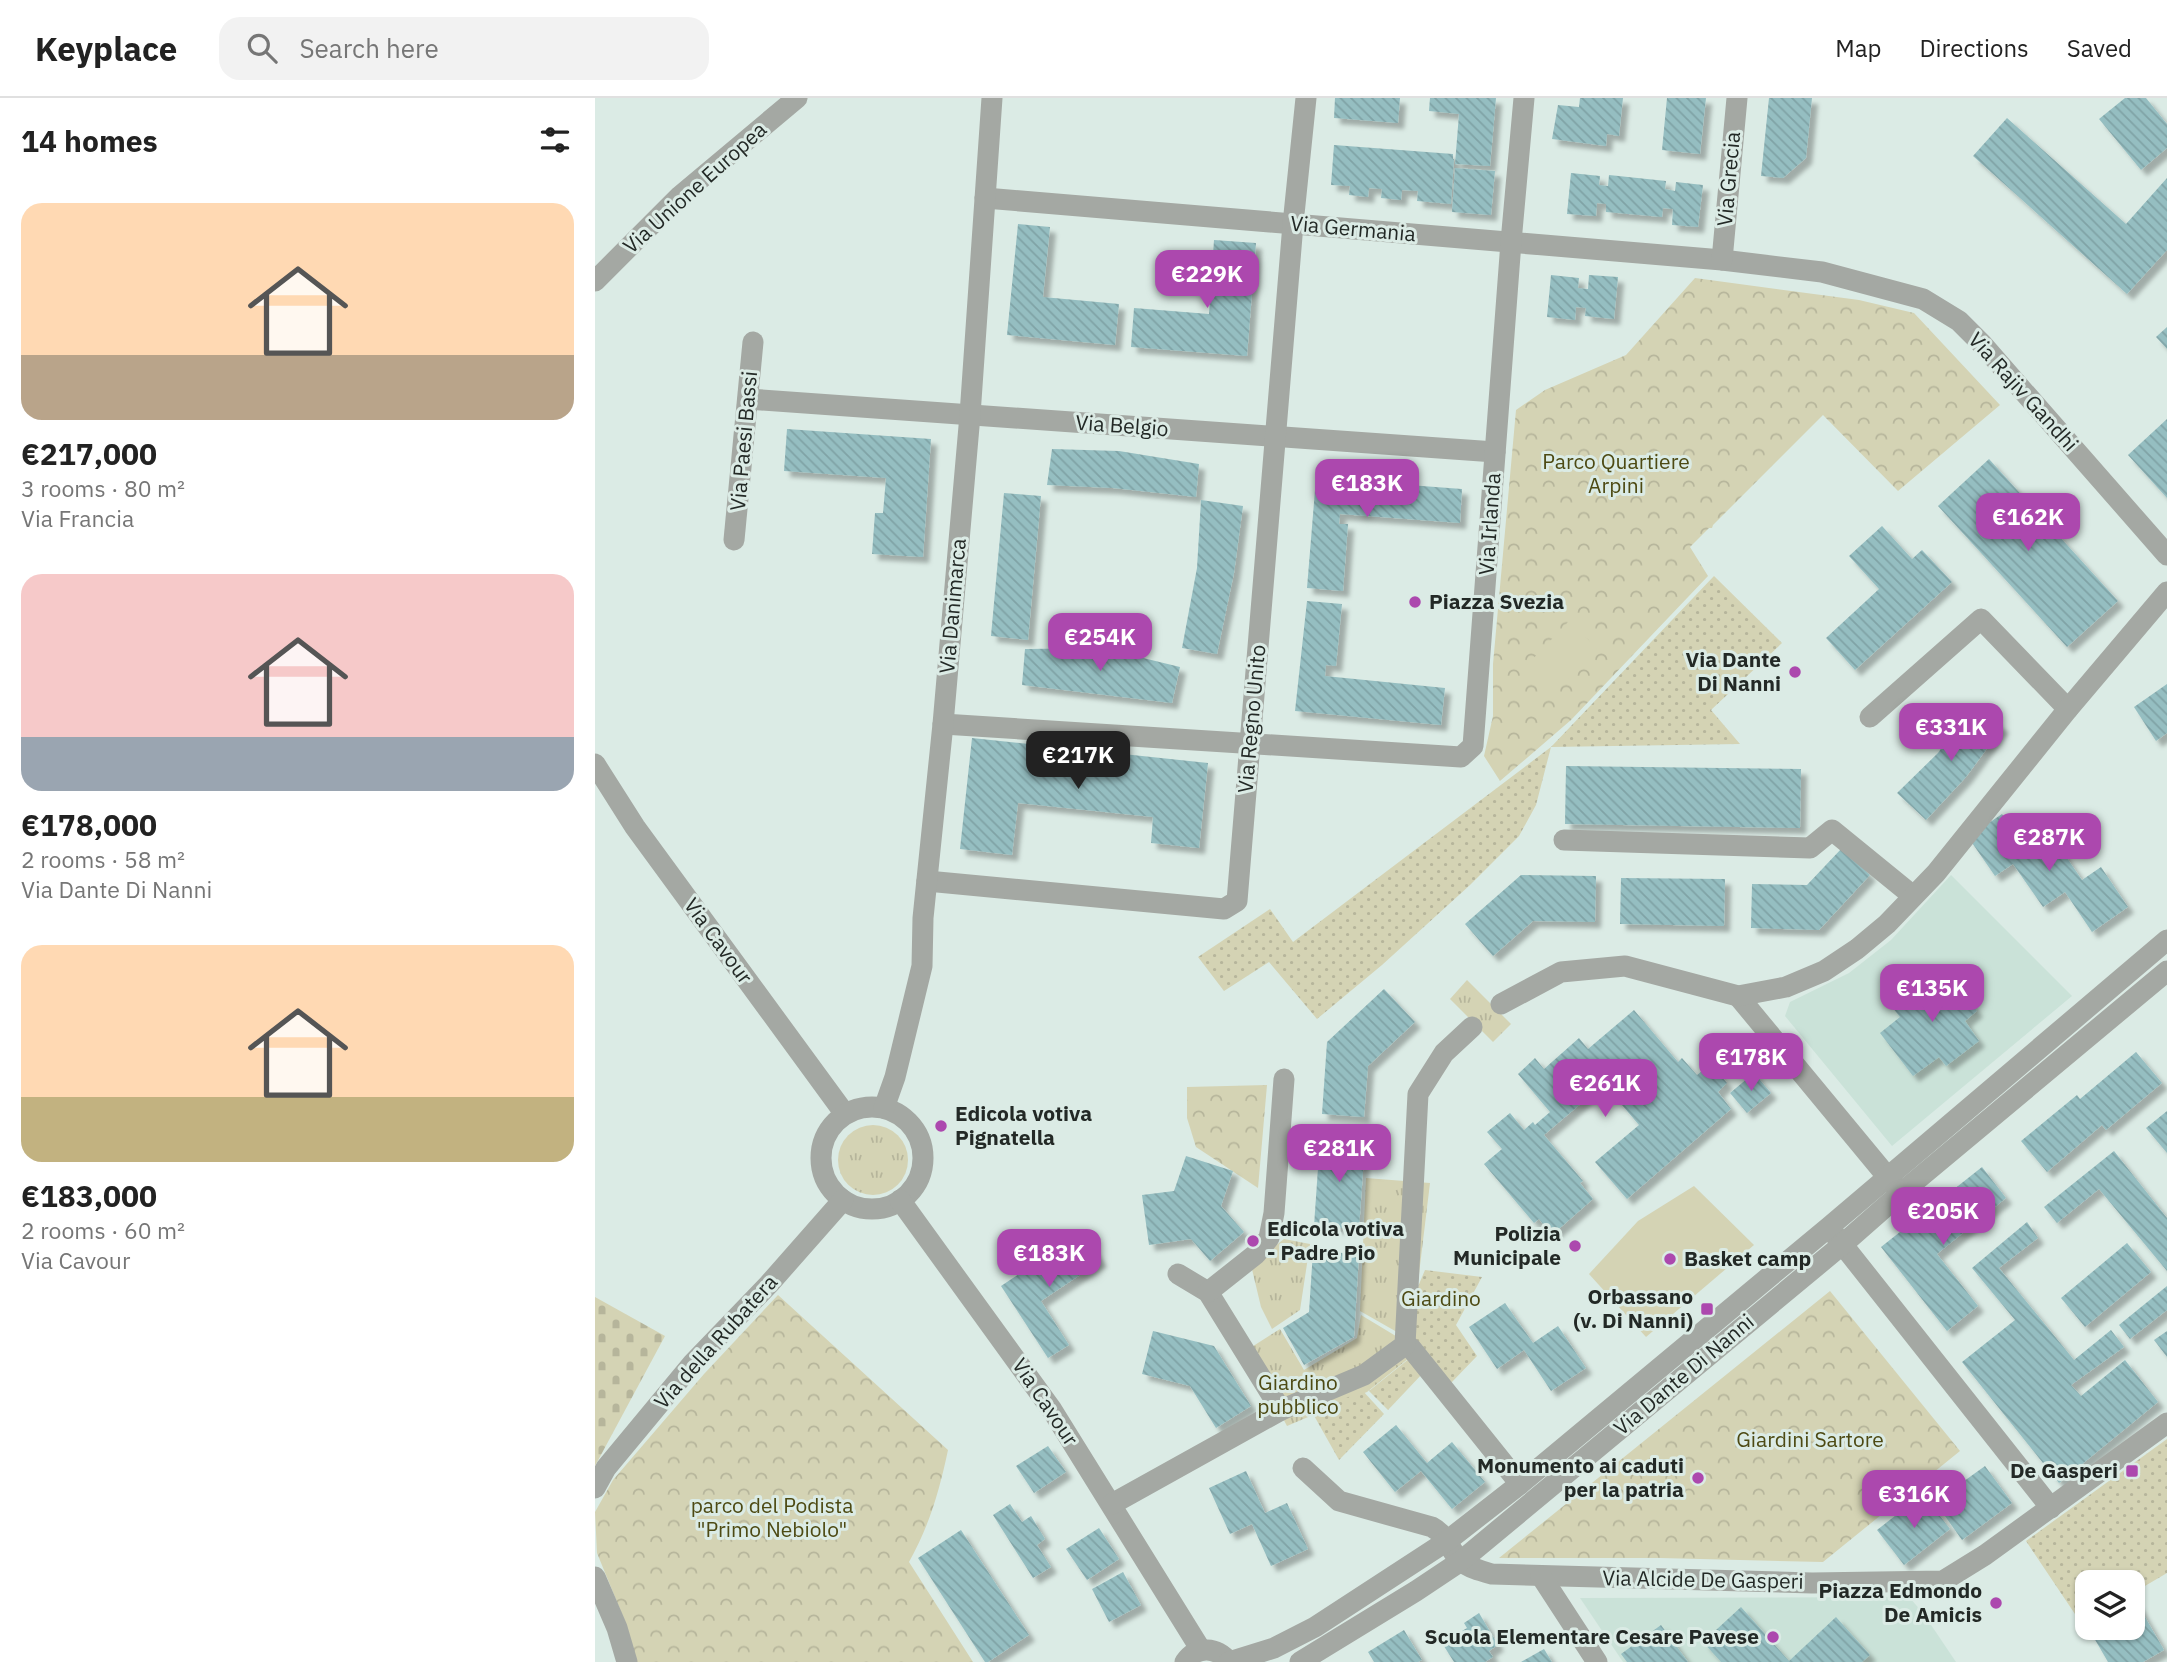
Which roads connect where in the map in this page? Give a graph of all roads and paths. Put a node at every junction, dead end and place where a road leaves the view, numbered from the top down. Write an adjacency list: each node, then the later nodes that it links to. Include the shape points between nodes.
1 (797, 98): 10 (street, Via Unione Europea, via 680,196)
2 (992, 98): 6 (street, Via Danimarca)
3 (1306, 98): 7 (street, Via Regno Unito)
4 (1524, 98): 8 (street, Via Irlanda)
5 (1737, 98): 9 (street, Via Grecia)
6 (985, 198): 7 (street, Via Germania); 13 (street, Via Danimarca)
7 (1293, 224): 8 (street, Via Germania); 14 (street, Via Regno Unito)
8 (1511, 242): 9 (street, Via Germania); 15 (street, Via Irlanda)
9 (1722, 260): 17 (street, Via Rajiv Gandhi, via 1833,275 1923,299 1959,321)
10 (595, 281)
11 (753, 342): 12 (street, Via Paesi Bassi)
12 (748, 399): 13 (street, Via Belgio); 16 (street, Via Paesi Bassi)
13 (970, 415): 14 (street, Via Belgio); 21 (street, Via Danimarca)
14 (1276, 438): 15 (street, Via Belgio); 22 (street, Via Regno Unito)
15 (1495, 452): 22 (street, Via Irlanda, via 1473,746 1461,757)
16 (734, 540)
17 (2167, 555)
18 (2167, 592): 19 (street)
19 (2068, 709): 20 (street, via 1981,619); 26 (street)
20 (1870, 717)
21 (943, 724): 22 (street, Via Irlanda); 25 (street, Via Danimarca)
22 (1250, 744): 25 (street, Via Regno Unito, via 1237,901 1224,909)
23 (595, 764): 34 (street, Via Cavour, via 635,827)
24 (1564, 840): 26 (street, via 1810,848 1832,830)
25 (927, 881): 33 (street, Via Danimarca, via 922,967)
26 (1913, 896): 29 (street, via 1857,949 1824,971 1786,987)
27 (2167, 940): 35 (street, Via Dante Di Nanni)
28 (2167, 971): 35 (street, Via Dante Di Nanni)
29 (1738, 996): 30 (street, via 1625,966 1561,972); 35 (street)
30 (1501, 1004)
31 (1472, 1027): 42 (street, via 1444,1053 1418,1094 1405,1345 1364,1375)
32 (1284, 1079): 40 (street, via 1269,1238)
33 (884, 1108): 34 (street); 37 (street, via 912,1126 923,1157 920,1174)
34 (845, 1114): 36 (street, via 832,1125 820,1157 831,1189)
35 (1894, 1184): 38 (street, Via Dante Di Nanni)
36 (843, 1200): 37 (street, via 871,1209); 46 (street, Via della Rubatera, via 693,1363 606,1468)
37 (900, 1200): 47 (street, Via Cavour, via 1052,1410)
38 (1836, 1236): 45 (street, Via Dante Di Nanni); 48 (street); 50 (street, Via Dante Di Nanni)
39 (1178, 1274): 40 (street)
40 (1208, 1292): 42 (street)
41 (1411, 1348): 45 (street)
42 (1281, 1410): 47 (street)
43 (2167, 1423): 48 (street, Via Alcide De Gasperi)
44 (1303, 1468): 49 (street, via 1339,1501 1432,1527)
45 (1520, 1484): 49 (street, Via Dante Di Nanni)
46 (595, 1488)
47 (1112, 1504): 53 (street, Via Cavour)
48 (2051, 1508): 51 (street, Via Alcide De Gasperi, via 1943,1581 1812,1583)
49 (1447, 1541): 50 (street); 55 (street, Via Dante Di Nanni, via 1315,1627 1273,1648)
50 (1461, 1561): 51 (street, Via Alcide De Gasperi, via 1492,1574); 56 (street, Via Dante Di Nanni)
51 (1541, 1576): 57 (street)
52 (595, 1577): 54 (street)
53 (1193, 1656): 55 (street, Via Dante Di Nanni, via 1217,1651)
54 (627, 1662)
55 (1229, 1662)
56 (1300, 1662)
57 (1597, 1662)

